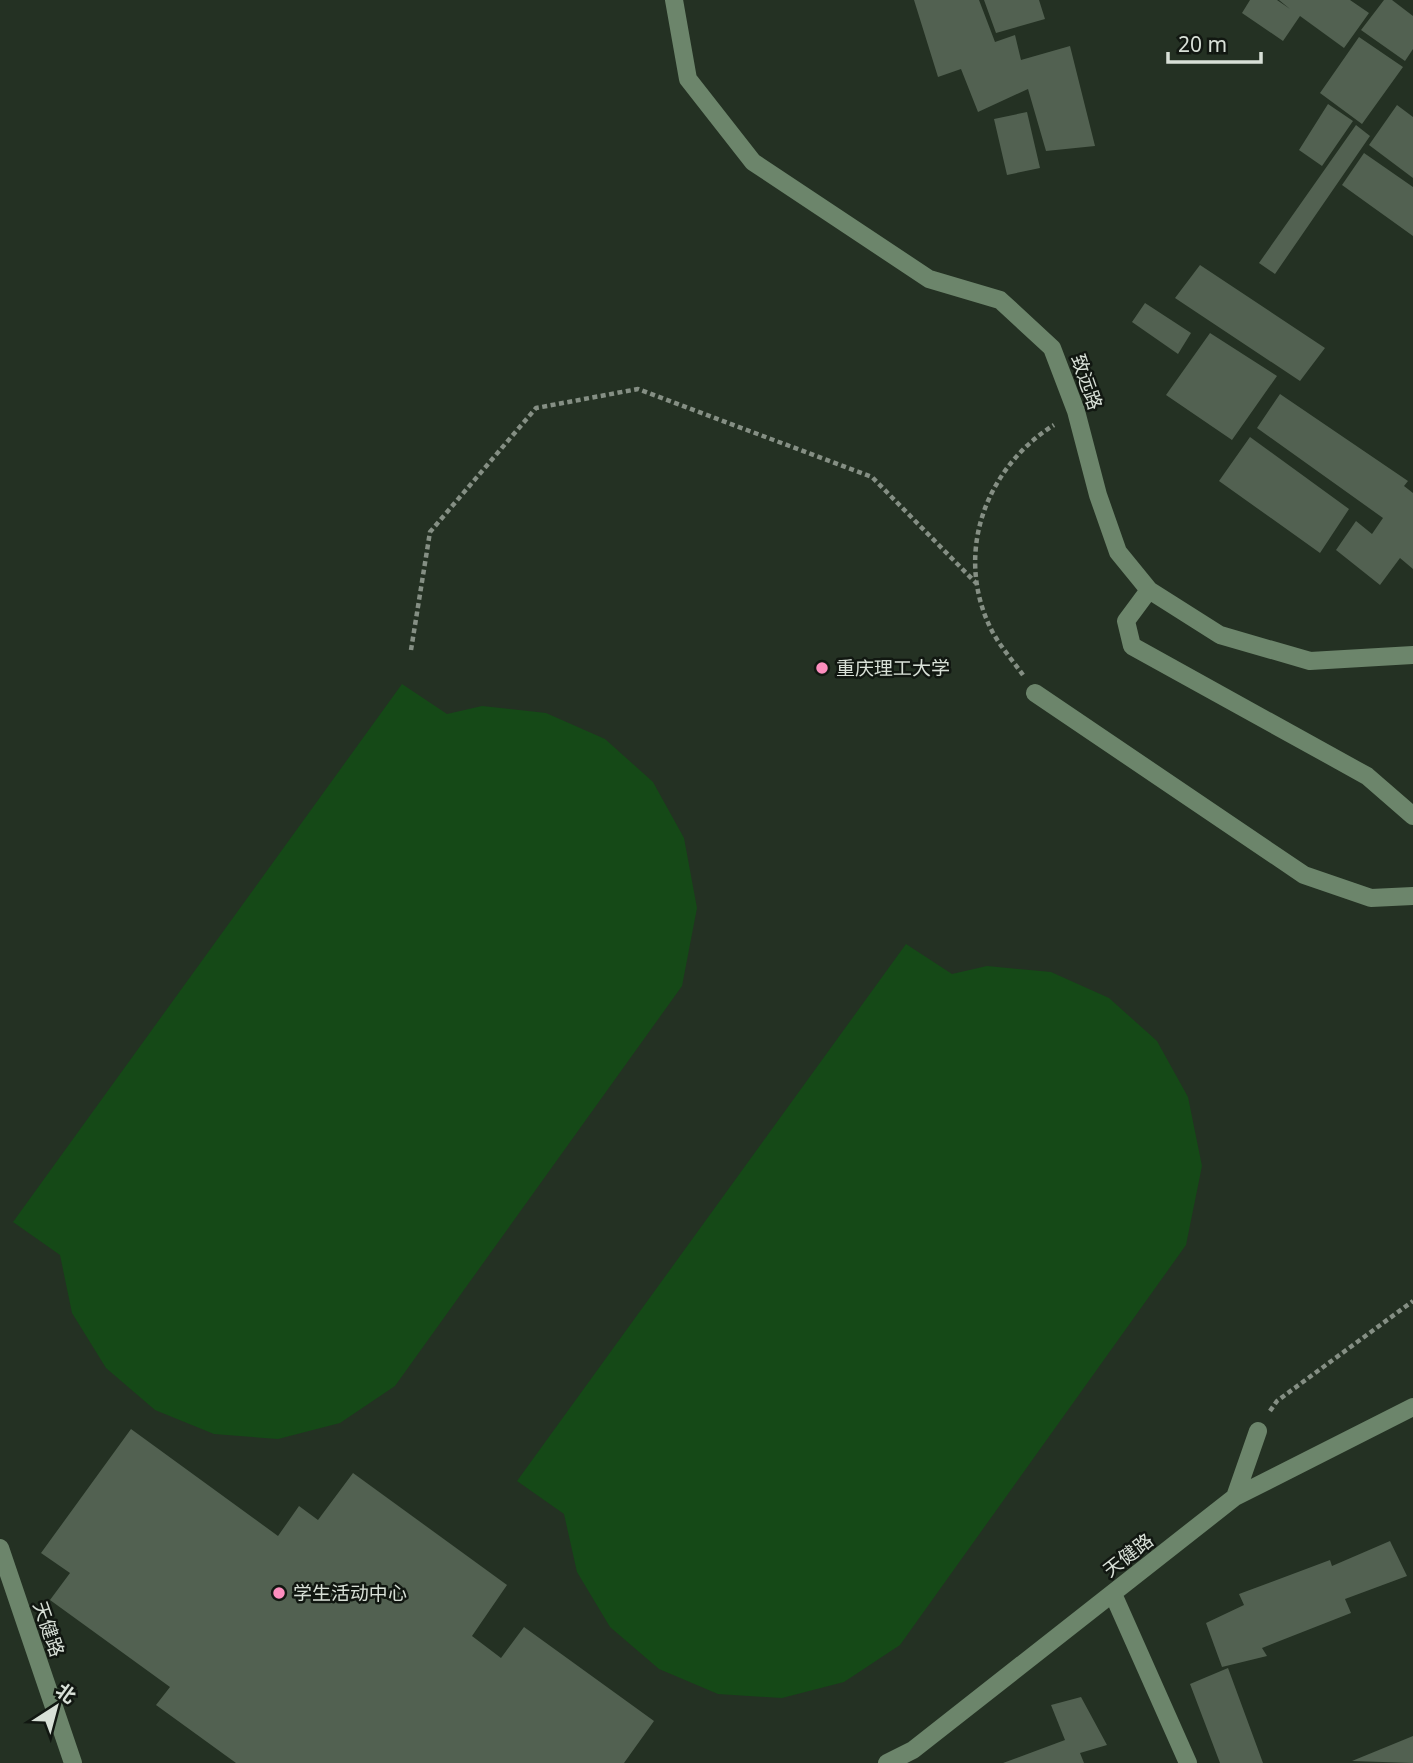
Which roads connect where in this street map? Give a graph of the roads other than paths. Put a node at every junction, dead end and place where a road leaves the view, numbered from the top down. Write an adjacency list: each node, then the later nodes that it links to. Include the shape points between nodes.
1 (674, 0): 2 (street, 致远路, via 688,79 753,162 929,279 1000,300 1052,348 1118,552)
2 (1149, 590): 3 (street, 致远路, via 1220,635 1310,661); 5 (street, via 1126,621 1132,646 1367,776)
3 (1413, 655)
4 (1035, 693): 6 (street, via 1304,875 1371,898)
5 (1413, 816)
6 (1413, 896)
7 (1413, 1408): 9 (street, 天健路)
8 (1258, 1431): 9 (street)
9 (1235, 1497): 11 (street, 天健路)
10 (0, 1548): 13 (street, 天健路)
11 (1113, 1594): 12 (street, 天健路); 15 (street)
12 (916, 1757): 14 (street, 天健路)
13 (73, 1763)
14 (887, 1763)
15 (1188, 1763)

